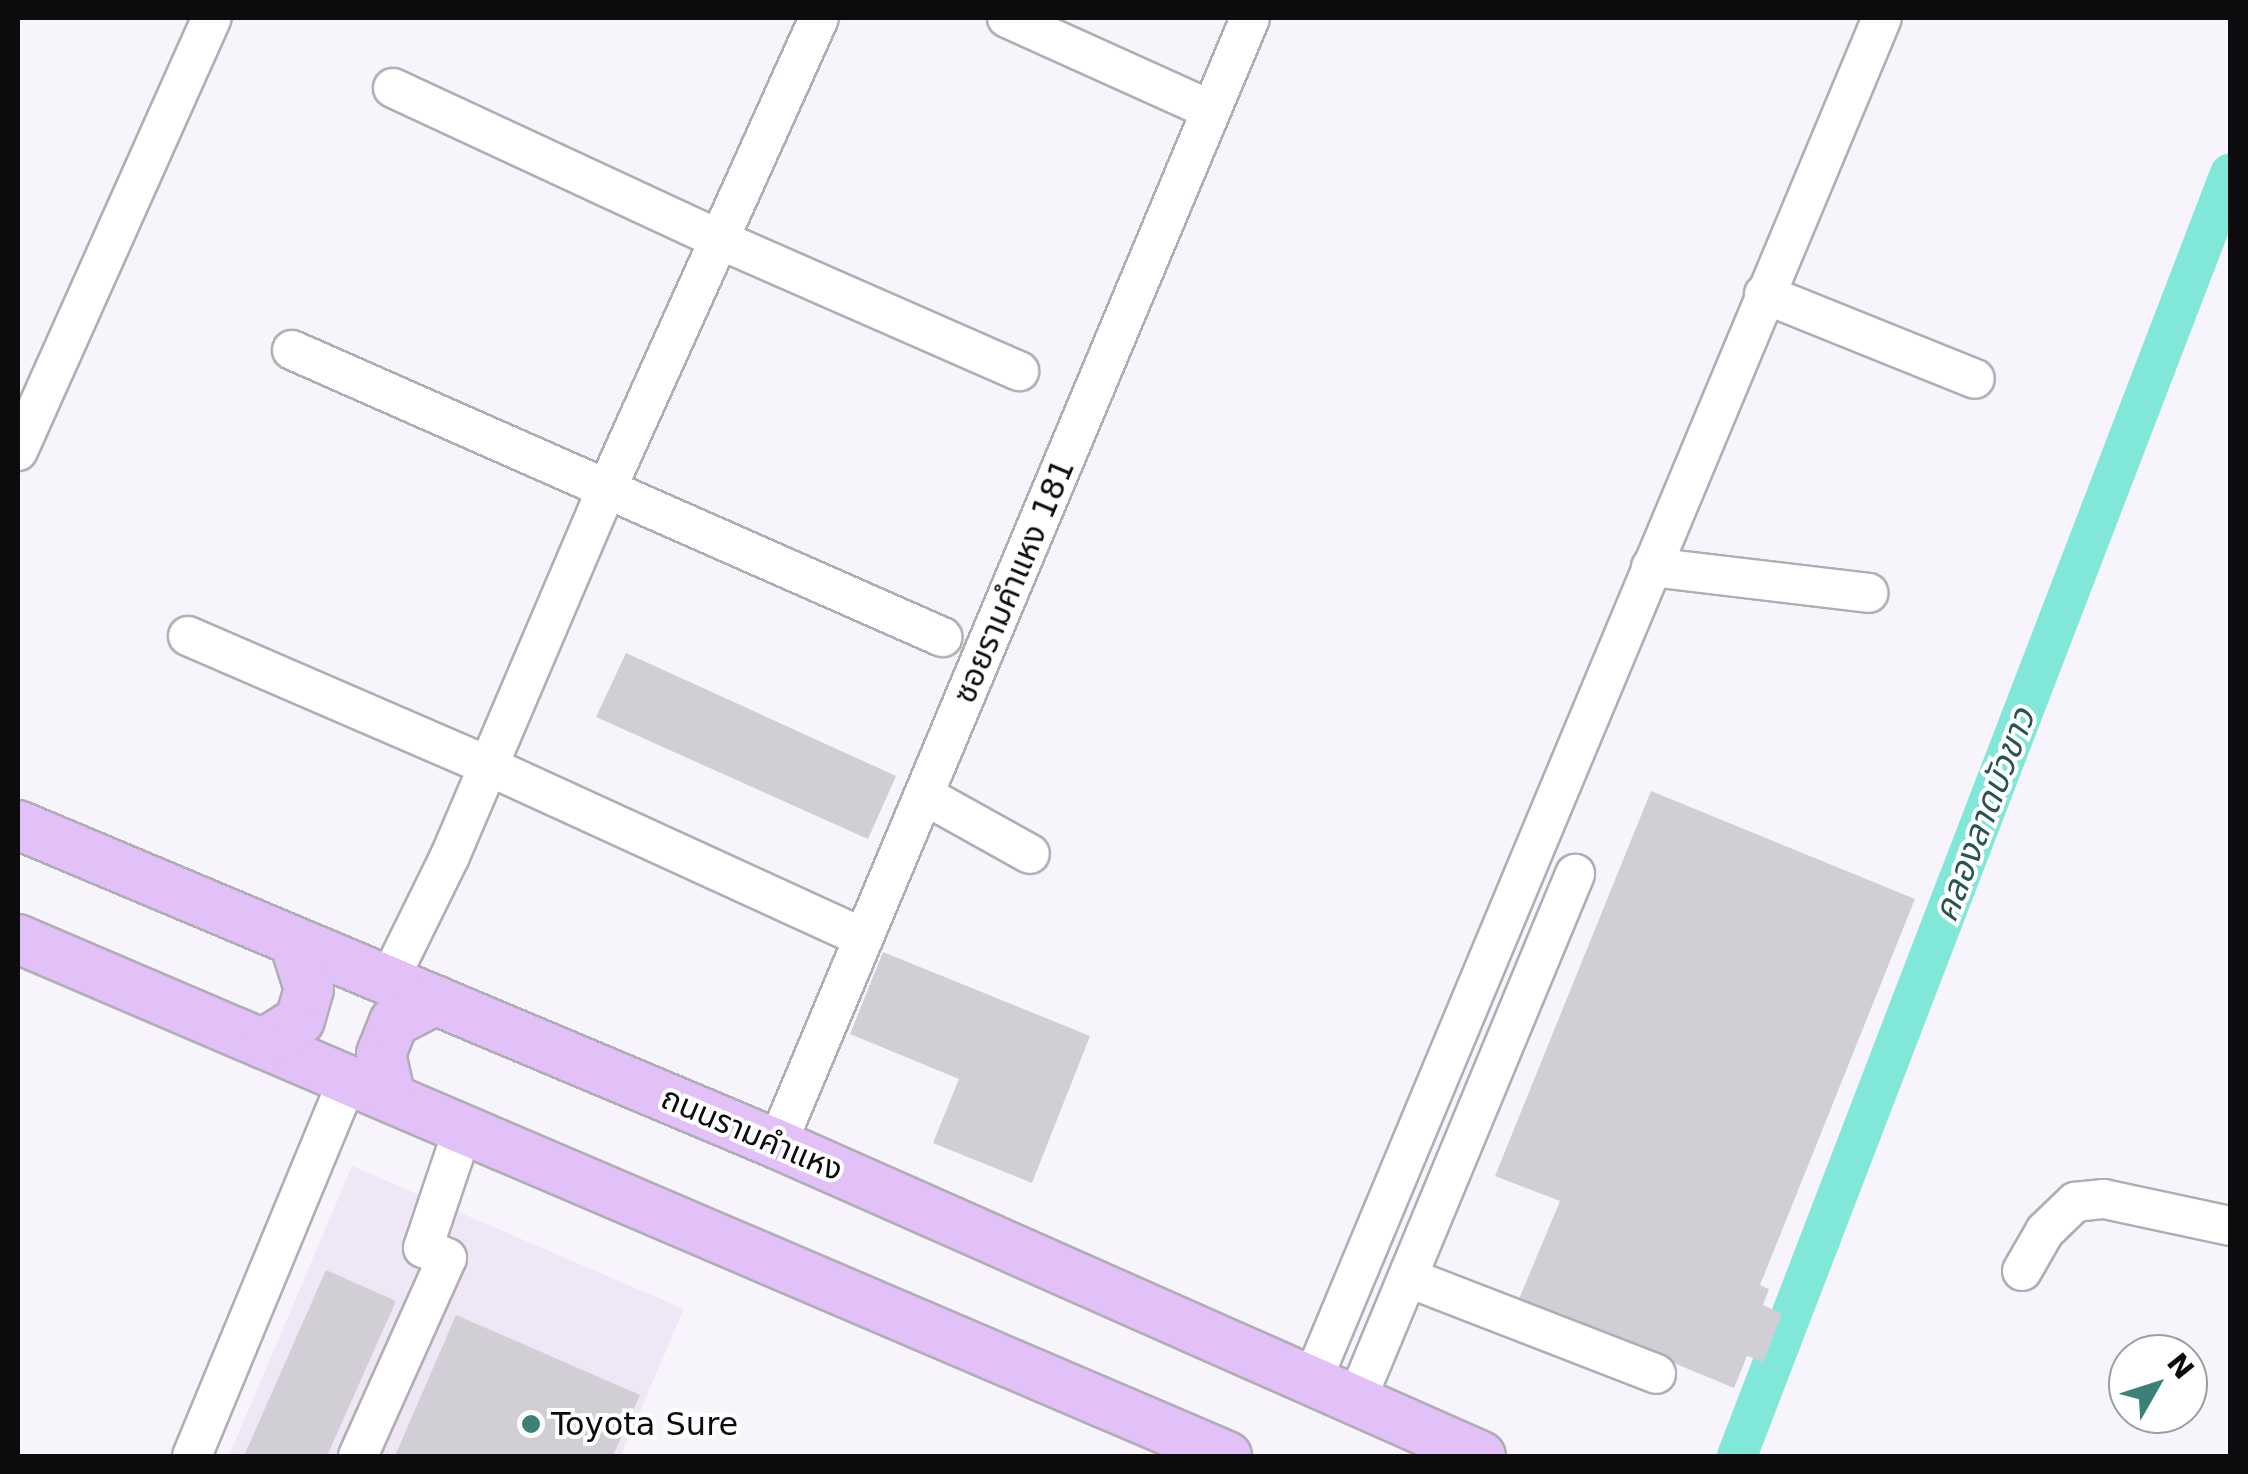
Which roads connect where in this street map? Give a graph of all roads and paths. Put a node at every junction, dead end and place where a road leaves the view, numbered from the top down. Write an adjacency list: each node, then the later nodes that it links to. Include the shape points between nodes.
1 (212, 18): 13 (street)
2 (819, 18): 8 (street)
3 (1007, 18): 7 (street)
4 (1250, 18): 7 (street, ซอยรามคำแหง 181)
5 (1882, 18): 9 (street)
6 (393, 88): 8 (street)
7 (1212, 110): 20 (street, ซอยรามคำแหง 181)
8 (718, 239): 11 (street); 14 (street)
9 (1764, 294): 12 (street); 15 (street)
10 (292, 350): 14 (street)
11 (1019, 371)
12 (1975, 379)
13 (18, 451)
14 (608, 486): 18 (street); 19 (street)
15 (1651, 568): 16 (street); 38 (street)
16 (1868, 592)
17 (188, 636): 19 (street)
18 (942, 637)
19 (488, 766): 24 (street); 27 (street)
20 (924, 795): 22 (street); 24 (street, ซอยรามคำแหง 181)
21 (18, 825): 26 (main road, ถนนรามคำแหง)
22 (1030, 854)
23 (1575, 874): 36 (street)
24 (864, 938): 33 (street, ซอยรามคำแหง 181)
25 (18, 939): 29 (main road)
26 (294, 942): 27 (main road, ถนนรามคำแหง); 29 (main road, via 310,989 300,1020)
27 (388, 982): 28 (main road, ถนนรามคำแหง)
28 (436, 1000): 31 (main road, via 394,1022 381,1054); 33 (main road, ถนนรามคำแหง)
29 (264, 1044): 30 (main road)
30 (348, 1079): 31 (main road); 40 (street)
31 (391, 1098): 32 (main road)
32 (463, 1129): 41 (street, via 423,1248 448,1258); 42 (main road)
33 (777, 1144): 38 (main road, ถนนรามคำแหง)
34 (2230, 1226): 35 (street, via 2104,1199 2075,1202 2045,1231)
35 (2022, 1272)
36 (1410, 1278): 37 (street); 39 (street)
37 (1656, 1374)
38 (1312, 1380): 39 (main road, ถนนรามคำแหง)
39 (1356, 1401): 43 (main road, ถนนรามคำแหง)
40 (192, 1456)
41 (358, 1456)
42 (1227, 1456)
43 (1481, 1456)

